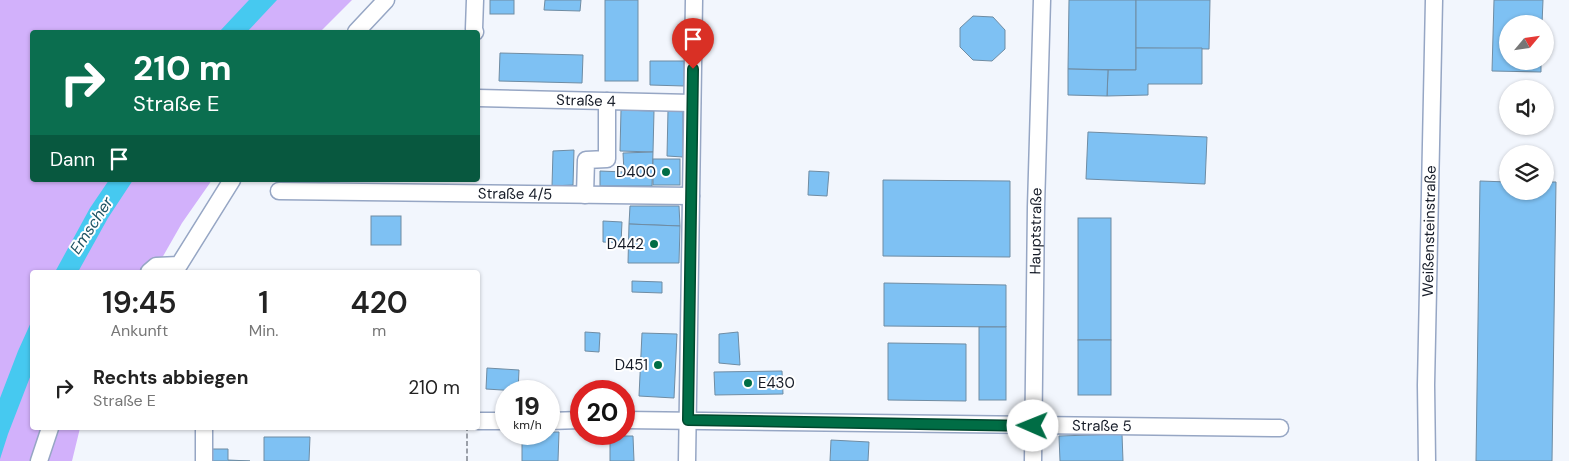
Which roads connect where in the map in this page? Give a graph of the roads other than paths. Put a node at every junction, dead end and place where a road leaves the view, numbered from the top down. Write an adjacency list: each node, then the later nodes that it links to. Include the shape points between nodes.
1 (386, 0): 6 (street)
2 (475, 0): 7 (street)
3 (694, 0): 10 (street)
4 (1042, 0): 21 (street, Hauptstraße)
5 (1434, 0): 29 (street, Weißensteinstraße)
6 (358, 30)
7 (474, 30)
8 (480, 98): 9 (street, Straße 4)
9 (607, 101): 10 (street, Straße 4); 14 (street, via 607,160 586,160)
10 (692, 103): 15 (street)
11 (231, 182): 16 (street, via 180,265 156,266)
12 (475, 187): 13 (street, Straße 4/5); 14 (street, Straße 4/5)
13 (279, 191)
14 (585, 195): 15 (street, Straße 4/5)
15 (691, 196): 18 (street)
16 (151, 270)
17 (635, 420): 18 (street, Straße 5)
18 (688, 420): 21 (street, Straße 5); 27 (street)
19 (480, 421): 20 (street)
20 (495, 421)
21 (1033, 426): 22 (street, Straße 5); 28 (street, Hauptstraße)
22 (1280, 428)
23 (49, 430): 25 (street)
24 (204, 430): 26 (street)
25 (39, 461)
26 (204, 461)
27 (687, 461)
28 (1033, 461)
29 (1427, 461)

